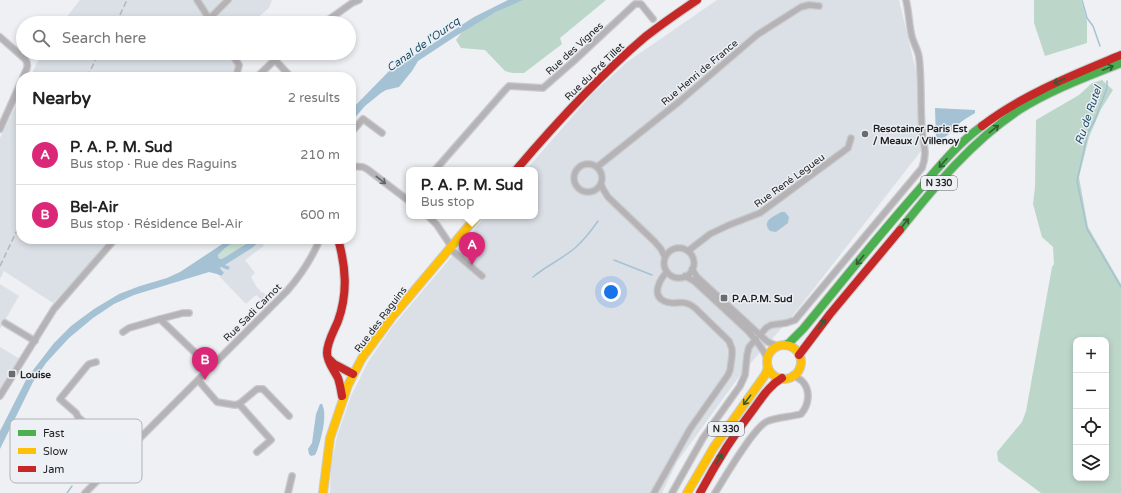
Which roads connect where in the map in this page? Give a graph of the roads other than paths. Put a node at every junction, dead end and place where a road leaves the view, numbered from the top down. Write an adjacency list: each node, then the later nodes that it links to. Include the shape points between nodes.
1 (197, 0): 7 (street)
2 (228, 0): 8 (street)
3 (359, 0): 9 (street)
4 (697, 0): 30 (main road, Rue du Pré Tillet, via 642,40 597,80)
5 (906, 0): 54 (street, via 912,37 919,55 922,130 926,152 922,168 795,320 771,325)
6 (819, 6): 31 (street, Rue Henri de France, via 801,7 757,35)
7 (208, 16)
8 (215, 16)
9 (334, 16)
10 (653, 19): 29 (street, Rue des Vignes, via 641,4 635,4 543,88 509,86)
11 (0, 37): 12 (street)
12 (16, 51)
13 (1121, 55): 56 (main road, N 330, one-way to 56, via 1055,82 987,121 958,146 893,219 803,329 789,343)
14 (26, 60): 19 (street, via 28,66)
15 (236, 60): 20 (street, via 239,65)
16 (273, 60): 21 (street)
17 (275, 60): 22 (street)
18 (1121, 63): 57 (main road, N 330, one-way to 18, via 922,202 975,146 1005,120 1039,99)
19 (25, 72)
20 (237, 72)
21 (262, 72)
22 (286, 72)
23 (16, 93): 25 (street)
24 (356, 127): 26 (street, via 363,119)
25 (0, 129)
26 (382, 133)
27 (851, 138): 44 (street, Rue René Legueu, via 848,148 775,203 760,213 710,234)
28 (356, 166): 35 (street, one-way to 35, via 367,169)
29 (438, 167)
30 (519, 167)
31 (597, 167): 32 (street, via 602,175); 33 (street, via 583,164 576,170 573,180 578,188 586,192)
32 (601, 184): 33 (street); 34 (street)
33 (595, 190): 34 (street)
34 (608, 197): 38 (street)
35 (406, 199)
36 (431, 219): 42 (street)
37 (474, 219): 42 (main road)
38 (655, 242): 43 (street); 45 (street)
39 (111, 244): 55 (street, via 54,309)
40 (318, 244): 61 (street, Rue Sadi Carnot, via 306,267 287,291)
41 (339, 244): 60 (main road, via 346,282 340,316 328,346)
42 (450, 247): 48 (street); 64 (main road, Rue des Raguins, via 392,317)
43 (674, 249): 44 (street); 45 (street)
44 (688, 251): 46 (street, via 692,255)
45 (665, 257): 47 (street)
46 (692, 269): 49 (street); 54 (street)
47 (667, 272): 49 (street, via 676,277); 81 (street, via 657,289 659,296 664,301 682,302 695,308 729,341 732,356 728,376 690,429)
48 (482, 276)
49 (685, 276): 54 (street)
50 (189, 313): 51 (street)
51 (160, 320): 53 (street); 61 (street)
52 (5, 323): 55 (street)
53 (123, 332)
54 (758, 337): 56 (street); 58 (street); 82 (street, via 749,346 745,375 740,386 702,438)
55 (35, 341): 67 (street)
56 (781, 346): 57 (main road, via 794,348); 58 (main road, N 330, via 773,349)
57 (799, 355): 63 (main road, N 330, via 800,366)
58 (767, 358): 62 (main road)
59 (96, 362): 71 (street, via 86,366 60,399)
60 (330, 362): 64 (main road, via 343,377); 68 (main road, via 340,381)
61 (210, 367): 66 (street, Rue Sadi Carnot)
62 (768, 368): 65 (main road, via 774,375); 83 (main road, N 330, one-way to 83)
63 (793, 375): 65 (main road, N 330); 85 (street, via 802,380 808,393 805,409 801,414 761,424 736,457)
64 (352, 376): 68 (main road, Rue des Raguins)
65 (782, 378): 84 (main road, N 330, one-way to 65, via 742,424 766,393)
66 (198, 380): 69 (street, via 217,402); 72 (street, Rue Sadi Carnot)
67 (0, 396)
68 (342, 401): 80 (main road, Rue des Raguins, via 330,438)
69 (239, 404): 70 (street, via 257,389 264,389); 73 (street, via 271,440)
70 (289, 416)
71 (81, 419)
72 (142, 436)
73 (257, 452)
74 (292, 476): 76 (street)
75 (96, 483): 78 (street, Rue Sadi Carnot)
76 (290, 483): 77 (street); 79 (street)
77 (297, 485)
78 (86, 493)
79 (288, 493)
80 (323, 493)
81 (654, 493)
82 (672, 493)
83 (687, 493)
84 (700, 493)
85 (715, 493)

